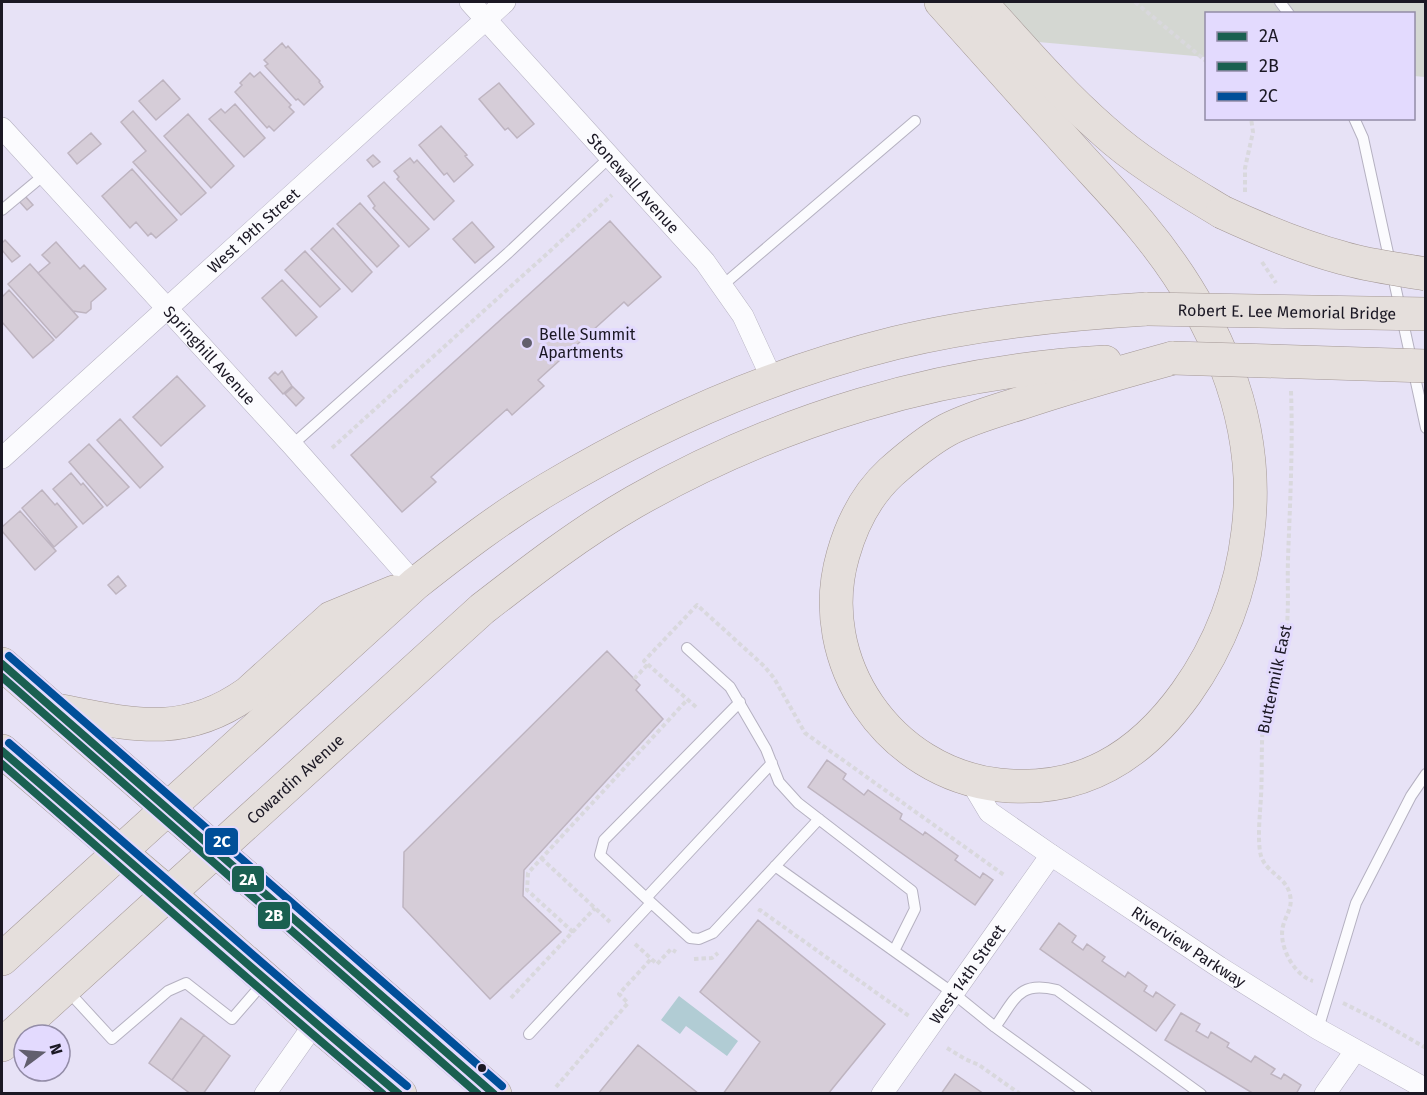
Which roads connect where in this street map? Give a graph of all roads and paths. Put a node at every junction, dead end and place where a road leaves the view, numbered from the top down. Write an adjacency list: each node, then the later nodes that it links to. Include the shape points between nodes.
1 (470, 2): 6 (street, Stonewall Avenue)
2 (505, 2): 6 (street, West 19th Street)
3 (941, 2): 45 (main road, via 1141,225 1197,303 1237,397 1250,467 1246,551 1233,605 1208,661 1156,731 1116,762 1070,781 1035,786)
4 (980, 2): 15 (main road, via 1105,133 1169,180)
5 (1135, 2): 7 (path)
6 (486, 19): 12 (street, Stonewall Avenue); 23 (street, West 19th Street)
7 (1205, 60)
8 (1251, 120): 15 (path, via 1253,132 1245,168)
9 (1355, 120): 29 (lane, via 1363,138)
10 (915, 121): 19 (lane)
11 (2, 128): 13 (street, Springhill Avenue)
12 (610, 157): 19 (street, Stonewall Avenue); 30 (lane)
13 (44, 175): 16 (lane); 23 (street, Springhill Avenue)
14 (612, 195): 22 (path)
15 (1233, 202): 18 (main road, bridge, via 1260,230 1344,259)
16 (2, 210)
17 (1257, 255): 20 (path)
18 (1425, 274)
19 (723, 285): 27 (street, Stonewall Avenue, via 743,316)
20 (1280, 289)
21 (488, 300): 22 (path)
22 (494, 300): 31 (path)
23 (166, 309): 30 (street, Springhill Avenue); 32 (street, West 19th Street)
24 (1425, 314): 27 (main road, Robert E. Lee Memorial Bridge, bridge, via 1147,309 1082,313 896,343)
25 (1173, 358): 26 (main road, bridge); 45 (main road, via 1073,386 954,427 890,473 859,512 840,563 836,594 836,621 853,680 886,728 901,742 942,770); 48 (main road, Cowardin Avenue, via 1068,364 977,377 890,396 801,424 716,460 634,502 554,553 482,609)
26 (1425, 366)
27 (773, 381): 33 (main road, Robert E. Lee Memorial Bridge, via 630,443 547,489 484,530)
28 (1291, 381): 68 (path, Buttermilk East, via 1288,609 1284,646 1269,690 1261,741 1261,856 1267,869 1282,879 1290,894 1291,908 1283,926 1282,943 1291,961 1305,978)
29 (1425, 428)
30 (292, 445): 33 (street, Springhill Avenue)
31 (332, 448)
32 (2, 458)
33 (415, 584): 41 (main road, via 331,618 248,693 196,720 139,725); 46 (main road)
34 (687, 648): 39 (lane, via 730,687)
35 (2, 664): 41 (main road)
36 (648, 664): 37 (path); 38 (path); 53 (path, via 644,661 698,605 764,666 805,733)
37 (634, 679)
38 (687, 700): 40 (path); 51 (path)
39 (740, 702): 43 (lane); 55 (lane, via 604,840 600,855)
40 (696, 707)
41 (55, 710): 46 (main road)
42 (2, 751): 49 (main road)
43 (772, 763): 47 (lane, via 779,782); 55 (lane)
44 (1425, 774): 68 (lane, via 1356,903)
45 (970, 780): 50 (street, Riverview Parkway, via 990,812)
46 (168, 807): 48 (main road); 49 (main road)
47 (819, 819): 52 (lane); 62 (lane, via 912,891 915,909)
48 (215, 850): 54 (main road, Cowardin Avenue); 86 (main road)
49 (118, 852): 54 (main road); 65 (main road)
50 (1052, 855): 70 (street, West 14th Street); 75 (street, Riverview Parkway)
51 (541, 858): 56 (path); 59 (path, via 528,873 527,890)
52 (775, 866): 55 (lane, via 713,933 699,939 690,938); 62 (lane)
53 (1004, 874)
54 (168, 893): 67 (main road); 69 (main road, Cowardin Avenue)
55 (649, 900): 76 (lane)
56 (595, 908): 58 (path); 59 (path)
57 (753, 918): 72 (path, via 760,910)
58 (611, 923)
59 (573, 932): 71 (path)
60 (632, 942): 66 (path)
61 (725, 946): 64 (path, via 712,958)
62 (894, 951): 70 (lane)
63 (678, 953): 66 (path, via 670,949 657,964)
64 (685, 958)
65 (2, 959)
66 (651, 959): 82 (path, via 619,994 628,1003)
67 (266, 980): 69 (lane, via 232,1019 186,983 168,991 112,1039); 73 (main road)
68 (1331, 986): 75 (lane); 79 (path, Buttermilk East, via 1338,1001)
69 (64, 988): 77 (main road, Cowardin Avenue)
70 (953, 993): 74 (lane); 87 (street, West 14th Street)
71 (511, 999)
72 (917, 1021)
73 (315, 1023): 81 (main road); 84 (street)
74 (995, 1028): 89 (lane); 90 (lane, via 1021,992 1039,986 1057,990)
75 (1318, 1029): 80 (street, Riverview Parkway)
76 (529, 1034)
77 (2, 1045)
78 (947, 1048): 88 (path)
79 (1425, 1048)
80 (1355, 1051): 83 (street, Riverview Parkway); 91 (street)
81 (370, 1083): 85 (main road)
82 (556, 1087)
83 (1425, 1089)
84 (265, 1094)
85 (400, 1094)
86 (495, 1094)
87 (882, 1094)
88 (1020, 1094)
89 (1087, 1094)
90 (1201, 1094)
91 (1325, 1094)

